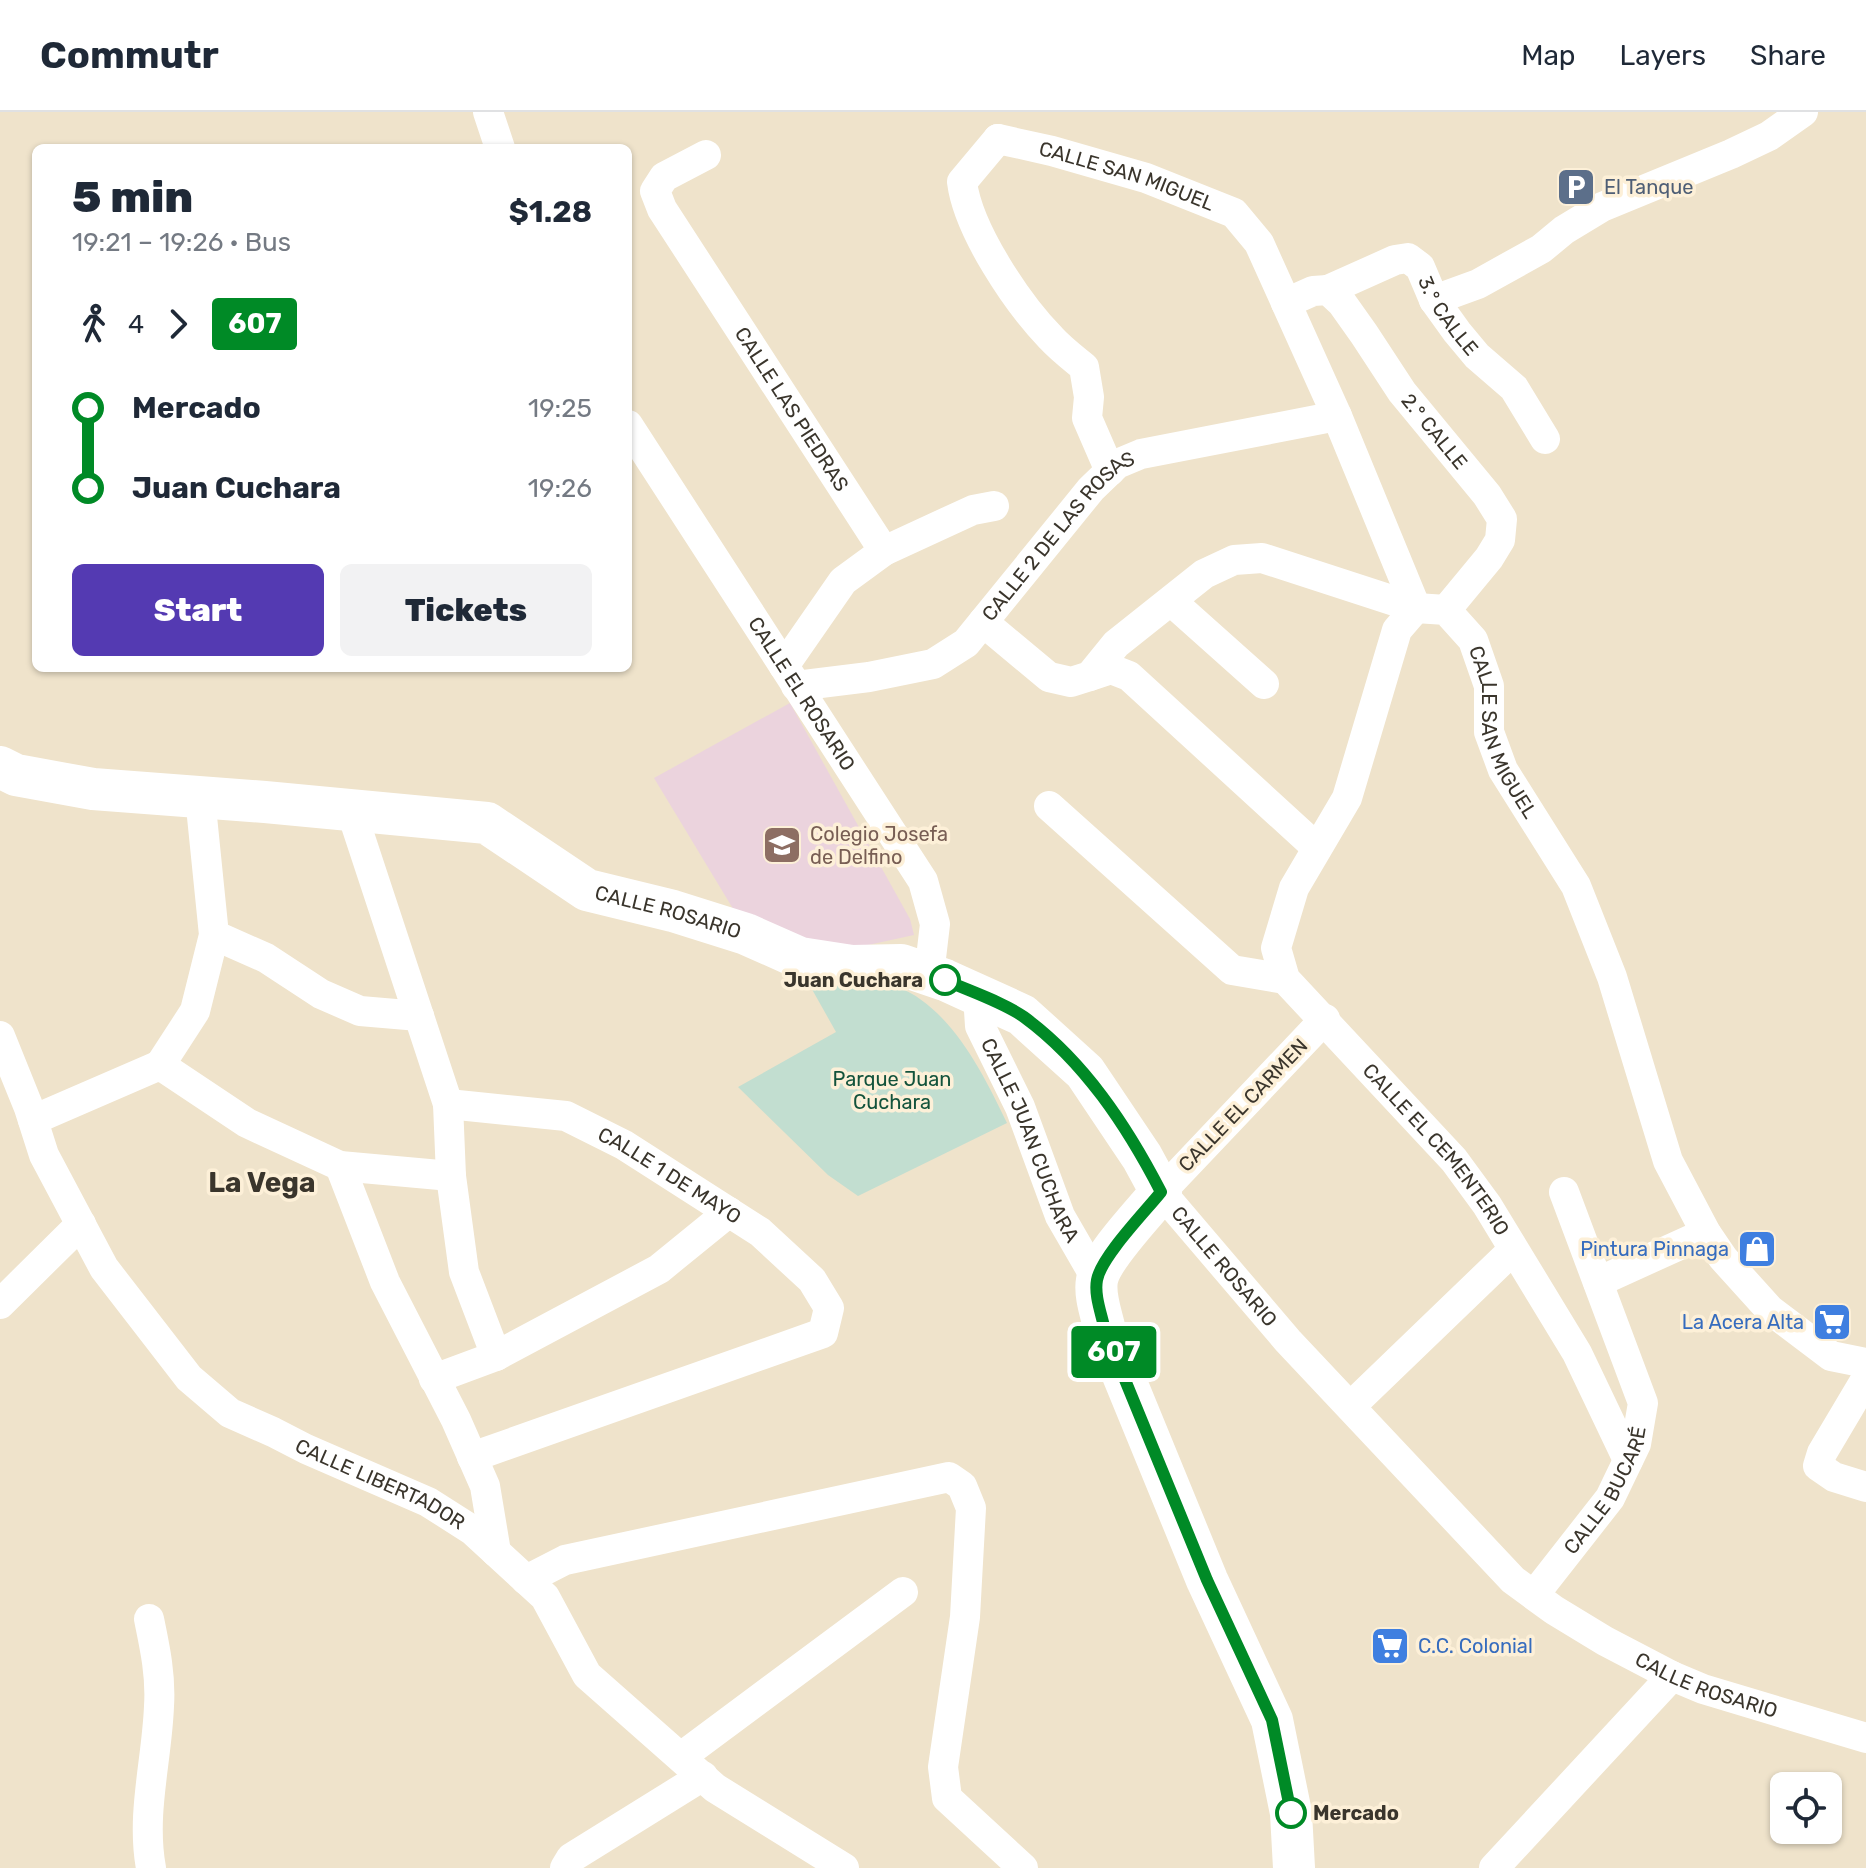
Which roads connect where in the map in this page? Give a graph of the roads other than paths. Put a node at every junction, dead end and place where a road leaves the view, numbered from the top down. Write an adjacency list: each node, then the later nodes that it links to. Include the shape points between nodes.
1 (488, 112): 4 (street)
2 (1803, 112): 7 (street, via 1731,154 1602,207 1478,284)
3 (997, 125): 8 (street, CALLE SAN MIGUEL, via 1052,151 1146,178 1234,213 1259,243); 12 (street, via 962,182 965,204 1005,279 1051,338 1084,367 1087,418)
4 (499, 144)
5 (706, 155): 14 (street, CALLE LAS PIEDRAS, via 664,177 655,191 662,209)
6 (1328, 290): 7 (street, 3.° CALLE, via 1408,258 1420,267); 8 (street); 16 (street, 2.° CALLE, via 1502,519 1500,540 1489,558)
7 (1434, 300): 11 (street, 3.° CALLE, via 1477,356 1514,388)
8 (1286, 303): 9 (street, CALLE SAN MIGUEL)
9 (1337, 416): 12 (street, CALLE 2 DE LAS ROSAS, via 1141,454); 16 (street, CALLE SAN MIGUEL)
10 (632, 431): 18 (street, CALLE EL ROSARIO)
11 (1545, 439)
12 (1110, 471): 17 (street, CALLE 2 DE LAS ROSAS)
13 (994, 506): 14 (street, via 973,510)
14 (884, 551): 18 (street, via 843,581)
15 (1171, 601): 16 (street, via 1204,574 1234,560 1262,558); 19 (street, via 1116,644); 20 (street)
16 (1431, 609): 25 (street, via 1397,630 1347,798); 42 (street, CALLE SAN MIGUEL, via 1473,640 1489,686 1489,732 1503,770 1576,886 1612,977 1668,1161)
17 (983, 622): 18 (street, CALLE 2 DE LAS ROSAS, via 966,643 933,664 869,677); 19 (street, via 1049,677 1071,682)
18 (790, 676): 27 (street, CALLE EL ROSARIO, via 923,881 935,924)
19 (1090, 676): 25 (street, via 1111,669 1129,676)
20 (1264, 684)
21 (0, 767): 22 (street, CALLE ROSARIO, via 16,775 93,789)
22 (200, 797): 24 (street, CALLE ROSARIO); 26 (street)
23 (1049, 806): 28 (street, via 1232,970)
24 (351, 810): 27 (street, CALLE ROSARIO, via 487,823 587,890 746,934 800,958 852,966 901,965); 30 (street)
25 (1317, 848): 28 (street, via 1294,888 1276,948)
26 (214, 935): 30 (street, via 360,1011); 33 (street, via 195,1011)
27 (929, 975): 29 (street, CALLE ROSARIO)
28 (1285, 979): 31 (street, CALLE EL CEMENTERIO)
29 (978, 995): 38 (street, CALLE ROSARIO, via 1022,1015 1085,1072); 44 (street, CALLE JUAN CUCHARA, via 980,1026 1020,1107 1060,1216)
30 (419, 1016): 34 (street)
31 (1325, 1019): 38 (street, CALLE EL CARMEN); 43 (street, CALLE EL CEMENTERIO, via 1454,1160)
32 (0, 1036): 35 (street, CALLE LIBERTADOR)
33 (160, 1065): 35 (street); 36 (street, via 247,1123)
34 (448, 1104): 37 (street); 40 (street, CALLE 1 DE MAYO, via 566,1116 624,1145)
35 (33, 1120): 41 (street, CALLE LIBERTADOR, via 44,1155)
36 (340, 1166): 37 (street); 49 (street, via 385,1282)
37 (451, 1176): 47 (street, via 464,1272)
38 (1161, 1192): 44 (street, via 1107,1258); 51 (street, CALLE ROSARIO)
39 (1564, 1192): 45 (street, CALLE BUCARÉ)
40 (729, 1212): 47 (street, via 659,1269); 52 (street, CALLE 1 DE MAYO, via 760,1232 812,1280 829,1308 823,1333)
41 (81, 1224): 46 (street); 55 (street, CALLE LIBERTADOR, via 104,1268 181,1368 230,1413 428,1502)
42 (1706, 1233): 45 (street); 48 (street, CALLE SAN MIGUEL, via 1770,1310 1831,1356)
43 (1513, 1250): 51 (street); 53 (street, CALLE EL CEMENTERIO, via 1577,1353)
44 (1097, 1280): 67 (street, via 1105,1331 1207,1580 1272,1720 1291,1813)
45 (1598, 1282): 53 (street, CALLE BUCARÉ, via 1643,1403)
46 (0, 1304)
47 (496, 1356): 49 (street)
48 (1866, 1363)
49 (434, 1379): 52 (street)
50 (1866, 1379): 54 (street, via 1818,1466)
51 (1351, 1406): 58 (street, CALLE ROSARIO, via 1513,1580)
52 (472, 1457): 55 (street, via 485,1486)
53 (1628, 1460): 58 (street, CALLE BUCARÉ, via 1610,1498)
54 (1866, 1487)
55 (496, 1552): 56 (street, CALLE LIBERTADOR)
56 (526, 1580): 62 (street, CALLE LIBERTADOR, via 545,1597 587,1675); 66 (street, via 565,1560 949,1477 962,1486 971,1508 965,1617 943,1767 947,1798)
57 (903, 1592): 62 (street)
58 (1534, 1595): 60 (street, CALLE ROSARIO)
59 (149, 1619): 64 (street, via 160,1670 147,1811)
60 (1672, 1676): 61 (street, CALLE ROSARIO); 68 (street)
61 (1866, 1738)
62 (692, 1766): 63 (street, CALLE LIBERTADOR, via 715,1788); 65 (street, via 571,1858)
63 (839, 1867)
64 (151, 1868)
65 (565, 1868)
66 (1023, 1868)
67 (1294, 1868)
68 (1494, 1868)

